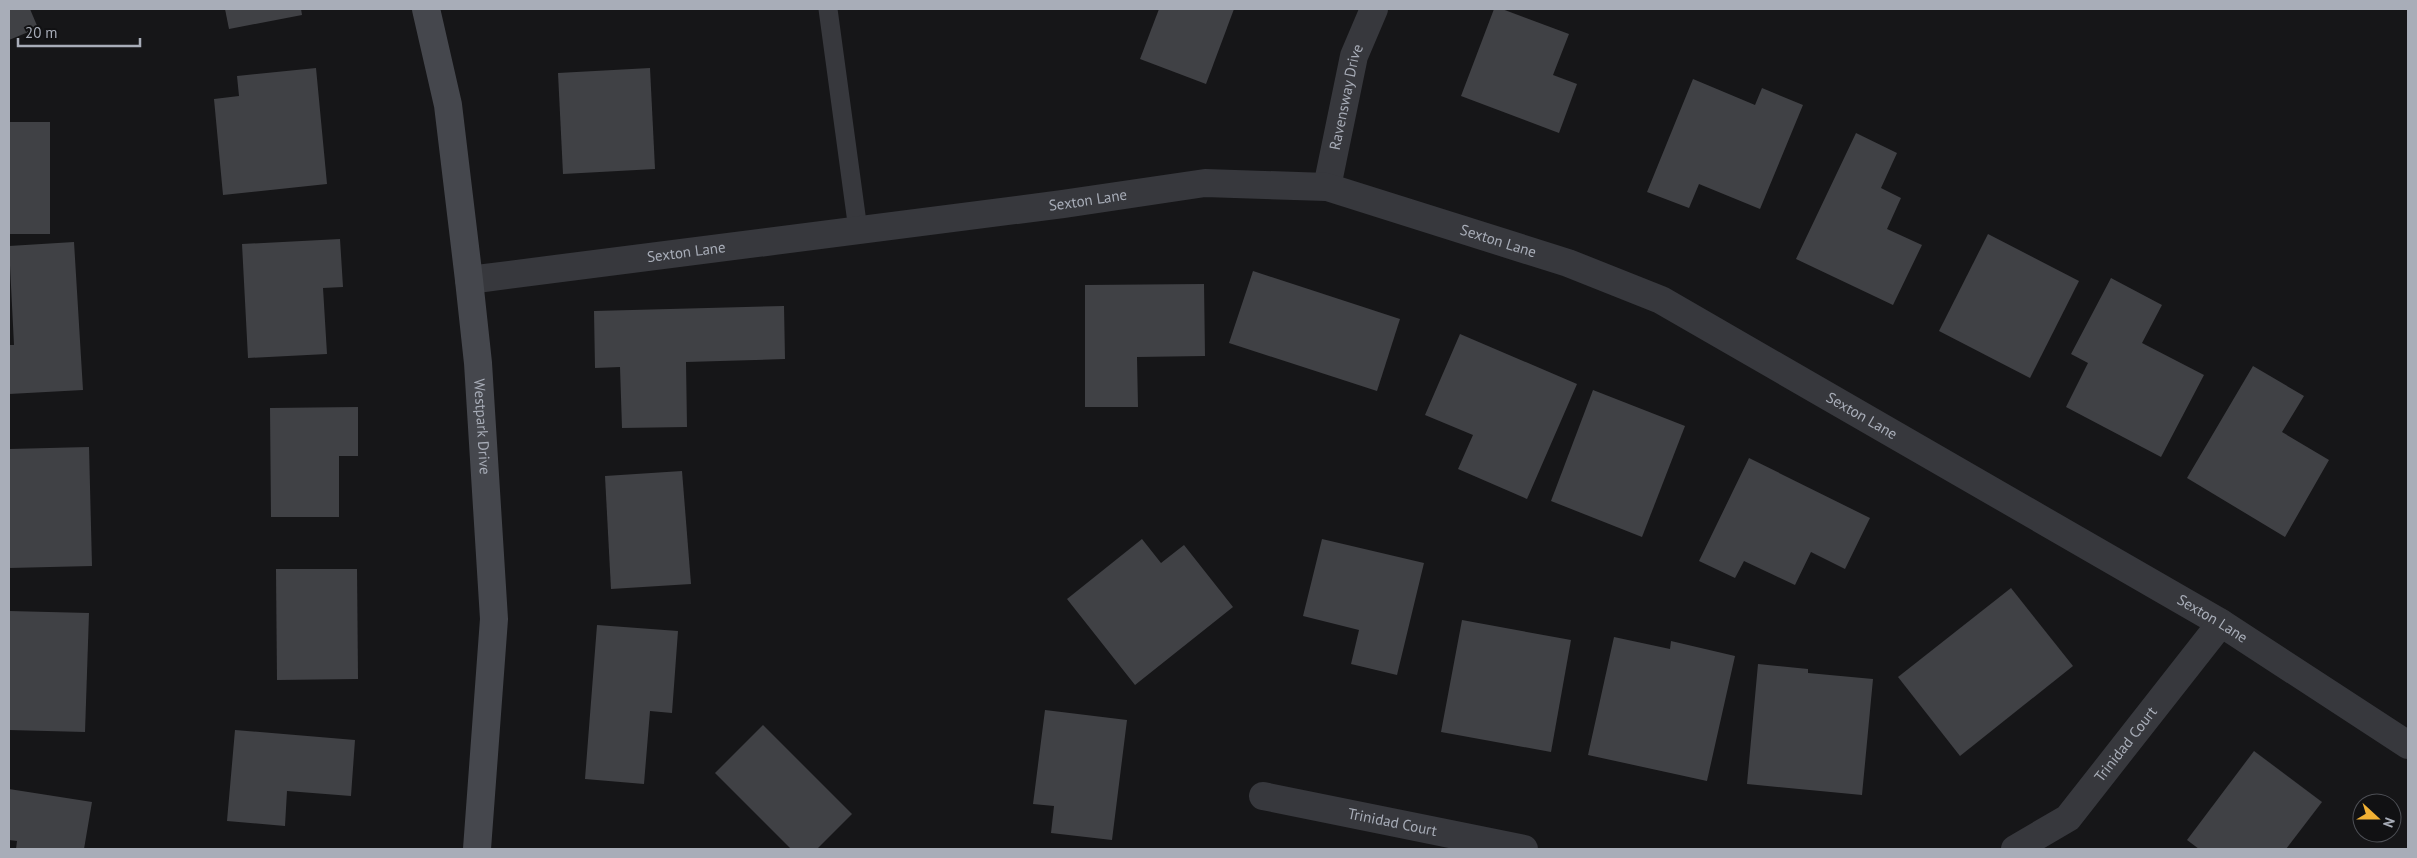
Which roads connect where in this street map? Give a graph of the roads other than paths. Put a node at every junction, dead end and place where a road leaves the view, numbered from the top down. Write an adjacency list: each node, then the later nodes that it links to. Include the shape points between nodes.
1 (426, 9): 6 (street, Westpark Drive, via 448,105)
2 (828, 9): 5 (lane)
3 (1374, 9): 4 (street, Ravensway Drive, via 1354,56)
4 (1327, 188): 5 (street, Sexton Lane, via 1205,183); 7 (street, Sexton Lane, via 1568,263 1661,300)
5 (858, 230): 6 (street, Sexton Lane)
6 (470, 280): 10 (street, Westpark Drive, via 494,619)
7 (2221, 623): 8 (street, Sexton Lane); 12 (street, Trinidad Court, via 2068,818)
8 (2408, 745)
9 (1263, 796): 11 (street, Trinidad Court)
10 (477, 849)
11 (1524, 849)
12 (2015, 849)

